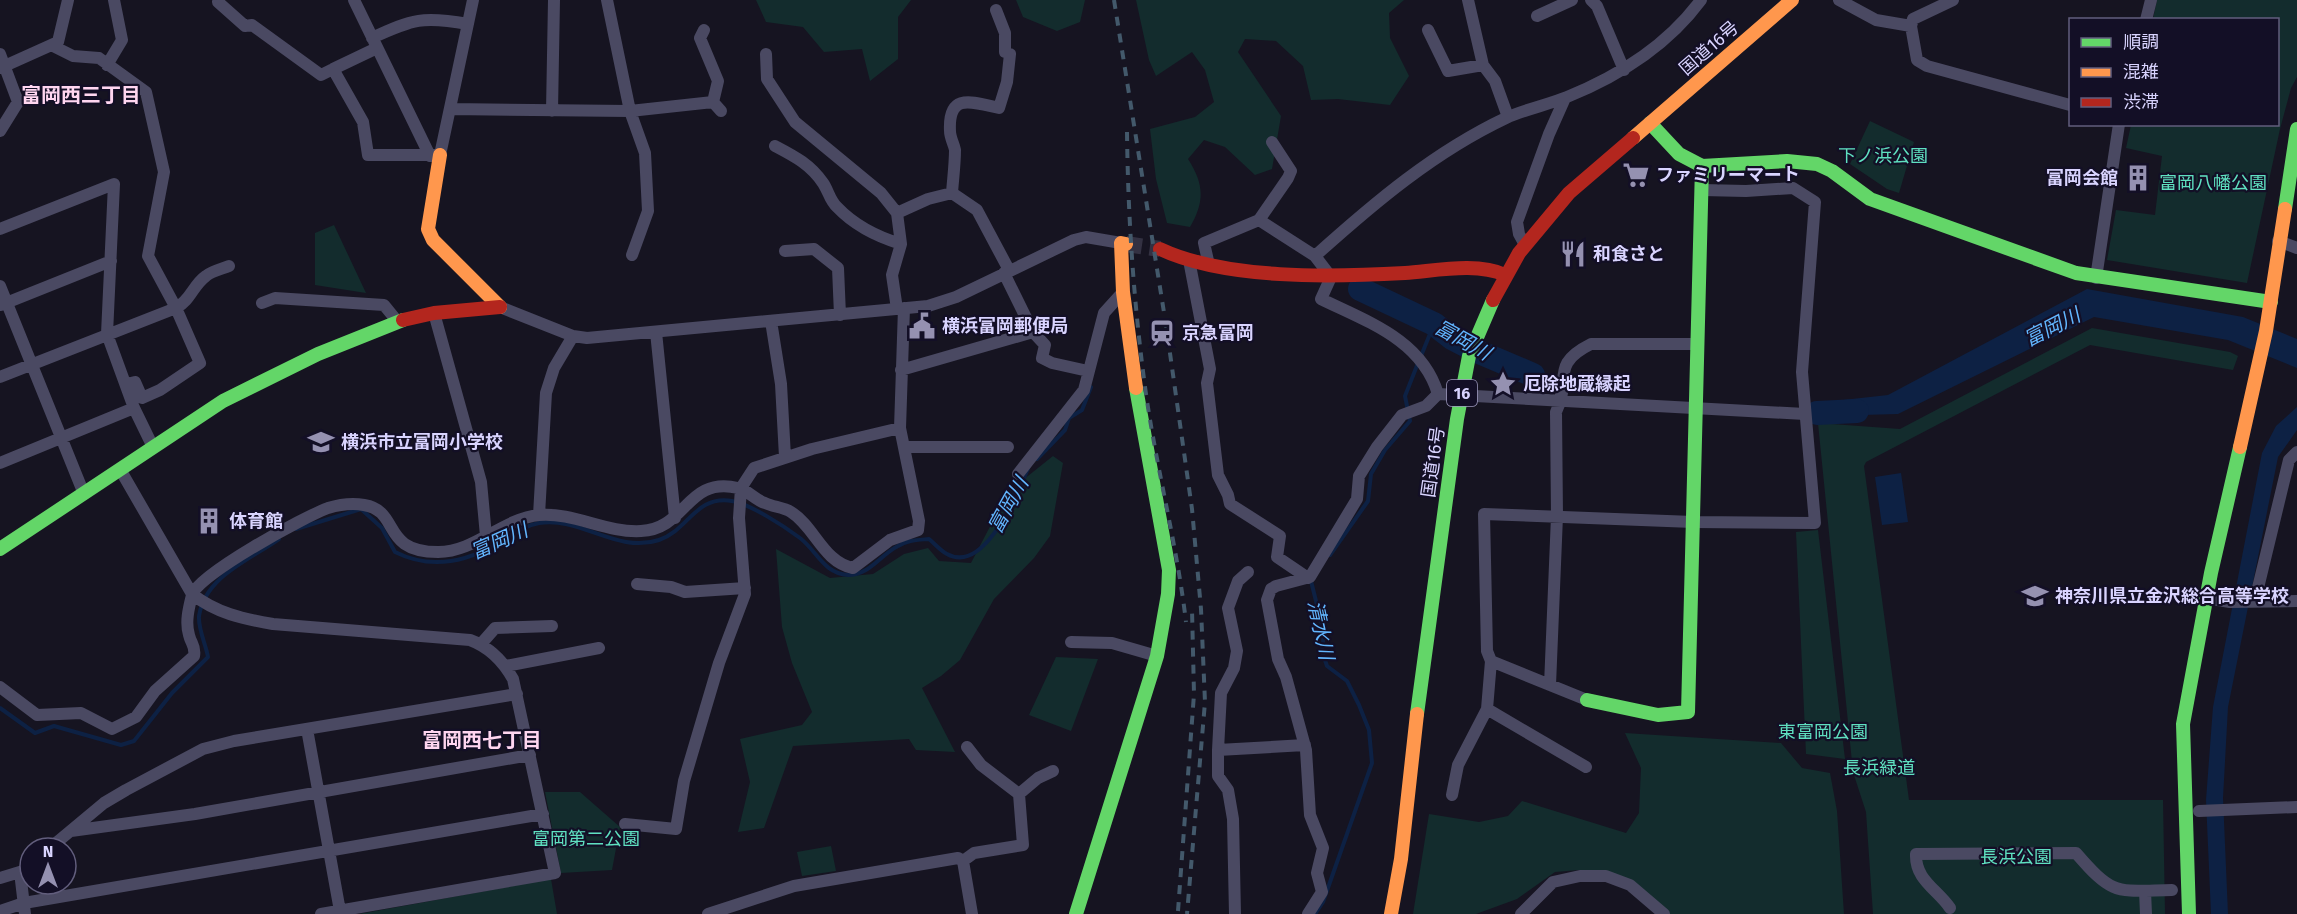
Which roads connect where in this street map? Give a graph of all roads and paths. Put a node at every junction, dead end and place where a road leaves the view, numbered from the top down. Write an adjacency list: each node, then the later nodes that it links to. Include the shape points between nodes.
1 (68, 0): 24 (street, via 60,37)
2 (114, 0): 27 (street, via 122,40)
3 (354, 0): 23 (street)
4 (472, 0): 19 (street)
5 (554, 0): 35 (street)
6 (607, 0): 36 (street)
7 (1468, 0): 28 (street)
8 (1572, 0): 17 (street)
9 (1591, 0): 31 (street)
10 (1701, 0): 31 (street, via 1668,37)
11 (1792, 0): 38 (main road, 国道16号 / 16)
12 (1839, 0): 20 (street, via 1876,20)
13 (1953, 0): 20 (street, via 1913,19)
14 (2151, 0): 18 (street)
15 (218, 2): 30 (street, via 245,26 252,25 321,75)
16 (996, 10): 47 (street, via 1005,33 1005,52 1010,54 1007,82 999,108 964,101 951,113 950,134 955,148)
17 (1538, 16)
18 (2146, 18)
19 (468, 24): 23 (street, via 434,18 405,23); 34 (street)
20 (1911, 26): 33 (street, via 1917,60 1927,66)
21 (704, 30): 36 (street, via 700,38 718,81 717,107)
22 (1428, 30): 28 (street, via 1448,71)
23 (375, 43): 30 (street); 44 (street)
24 (53, 46): 27 (street, via 73,56 99,58); 29 (street)
25 (0, 54): 29 (street)
26 (766, 54): 48 (street, via 767,80 795,122 881,193)
27 (106, 64): 74 (street, via 146,92 164,172 148,256)
28 (1483, 65): 37 (street, via 1495,81)
29 (3, 67): 41 (street, via 18,102)
30 (333, 69): 44 (street, via 363,122 368,155)
31 (1624, 70): 32 (street)
32 (1565, 98): 37 (street); 54 (street, via 1517,222)
33 (2069, 105)
34 (450, 109): 35 (street); 44 (street)
35 (552, 111): 36 (street)
36 (630, 111): 58 (street, via 645,153 648,211)
37 (1508, 117): 59 (street, via 1425,164)
38 (1650, 123): 45 (main road, via 1680,156); 54 (main road, 国道16号 / 16, via 1569,193)
39 (2119, 126): 67 (street)
40 (2297, 129): 51 (main road)
41 (0, 131)
42 (1272, 142): 49 (street, via 1290,171)
43 (775, 146): 53 (street, via 805,162 835,206 881,238)
44 (435, 156): 73 (main road, via 428,229 433,240)
45 (1702, 166): 46 (main road); 67 (main road, via 1787,161 1817,164 1870,199)
46 (1702, 190): 84 (main road); 95 (street, via 1793,188 1815,202 1802,372)
47 (952, 193): 48 (street); 64 (street, via 977,210)
48 (897, 213): 53 (street)
49 (1259, 220): 59 (street); 62 (street, via 1204,243)
50 (0, 229): 61 (street, via 114,184)
51 (2278, 241): 55 (street); 70 (main road)
52 (1123, 243): 64 (street, via 1086,237); 69 (main road)
53 (901, 244): 75 (street, via 892,275)
54 (1525, 245): 65 (main road, 国道16号 / 16)
55 (2297, 248)
56 (1160, 249): 60 (main road)
57 (785, 251): 77 (street, via 814,249 838,268)
58 (632, 255)
59 (1315, 256): 66 (street)
60 (1189, 260): 62 (main road); 115 (street, via 1210,369 1207,383 1218,475 1230,504 1280,536 1277,557)
61 (111, 261): 72 (street); 82 (street)
62 (1209, 265): 66 (main road)
63 (229, 266): 74 (street, via 206,276 188,302)
64 (1006, 272): 75 (street, via 956,297); 81 (street)
65 (1505, 275): 66 (main road, via 1494,270 1462,270); 91 (main road, 国道16号 / 16, via 1477,335)
66 (1331, 277): 90 (street, via 1321,299 1410,347 1432,374)
67 (2096, 278): 70 (main road)
68 (0, 286): 72 (street)
69 (1122, 292): 87 (street, via 1104,313); 126 (main road, via 1168,570 1168,594)
70 (2271, 302): 120 (main road)
71 (262, 303): 78 (street, via 275,298 384,304)
72 (3, 304): 85 (street)
73 (500, 307): 76 (main road); 83 (street)
74 (176, 308): 82 (street); 89 (street, via 200,363 142,398 135,382)
75 (901, 309): 77 (street); 86 (street)
76 (434, 313): 78 (main road); 112 (street, via 482,482)
77 (840, 315): 79 (street)
78 (397, 321): 98 (main road, via 318,354 223,401)
79 (771, 321): 80 (street); 102 (street, via 781,384)
80 (656, 332): 83 (street); 110 (street)
81 (1034, 332): 86 (street); 87 (street, via 1045,345 1042,358)
82 (107, 334): 85 (street); 89 (street)
83 (573, 336): 108 (street, via 554,368 546,393)
84 (1698, 344): 92 (street, via 1591,344 1565,363); 94 (main road)
85 (32, 364): 88 (street); 97 (street)
86 (901, 370): 96 (street)
87 (1088, 371): 105 (street, via 1084,390)
88 (0, 377)
89 (127, 384): 93 (street)
90 (1438, 394): 91 (street); 115 (street, via 1426,406 1402,415 1377,447 1359,476 1357,499)
91 (1461, 397): 92 (street); 166 (main road, 国道16号 / 16)
92 (1561, 402): 94 (street); 109 (street, via 1556,412)
93 (134, 408): 97 (street); 98 (street)
94 (1696, 408): 95 (street); 111 (main road)
95 (1805, 414): 111 (street, via 1815,523)
96 (900, 428): 99 (street); 102 (street)
97 (62, 438): 103 (street); 107 (street)
98 (153, 447): 104 (main road)
99 (905, 447): 100 (street); 106 (street, via 918,530 890,540 853,568 840,565 791,512 763,503)
100 (1008, 447)
101 (2297, 452): 119 (street, via 2289,460)
102 (785, 457): 106 (street, via 754,468)
103 (0, 463)
104 (121, 471): 107 (main road); 118 (street)
105 (1018, 474)
106 (741, 488): 110 (street, via 710,488 695,495); 117 (street, via 739,518)
107 (84, 494): 113 (main road)
108 (539, 515): 110 (street, via 573,517 640,532 658,529); 112 (street)
109 (1557, 516): 111 (street); 127 (street, via 1484,514 1487,651); 129 (street)
110 (675, 518)
111 (1693, 522): 132 (main road, via 1688,712 1658,715)
112 (486, 536): 118 (street, via 464,548 440,552 413,550 400,543 381,513 365,505 329,507 284,528 205,580)
113 (0, 549)
114 (1248, 572): 137 (street, via 1235,587 1228,608 1237,651 1234,668 1221,693)
115 (1308, 578): 135 (street, via 1276,586 1267,600 1278,659)
116 (637, 584): 117 (street, via 685,592)
117 (745, 588): 147 (street, via 684,781 675,829)
118 (192, 594): 124 (street, via 215,609 273,624 456,638); 130 (street, via 187,614 194,656 156,691 136,717 112,729 81,713 37,715)
119 (2256, 597): 120 (street, via 2230,602); 121 (street)
120 (2206, 598): 170 (main road, via 2183,724)
121 (2297, 601)
122 (552, 626): 124 (street, via 495,628)
123 (1071, 642): 126 (street, via 1112,643)
124 (481, 644): 128 (street)
125 (599, 648): 128 (street)
126 (1157, 656): 163 (main road)
127 (1491, 661): 129 (street); 133 (street)
128 (506, 666): 131 (street)
129 (1550, 685): 132 (street)
130 (0, 687)
131 (517, 694): 134 (street); 138 (street)
132 (1587, 700)
133 (1487, 710): 139 (street); 143 (street, via 1458,765)
134 (307, 729): 141 (street); 148 (street, via 203,749 104,803)
135 (1305, 746): 137 (street); 165 (street, via 1310,815 1323,849 1317,873 1322,892)
136 (967, 747): 142 (street, via 981,765)
137 (1218, 750): 164 (street, via 1218,776 1228,790 1233,819)
138 (530, 755): 141 (street); 146 (street)
139 (1586, 767)
140 (1053, 771): 142 (street)
141 (319, 792): 148 (street); 150 (street)
142 (1019, 794): 151 (street, via 1023,844 974,853)
143 (1452, 795)
144 (2297, 807): 145 (street)
145 (2199, 811)
146 (543, 814): 150 (street); 159 (street, via 555,873)
147 (625, 824)
148 (70, 832): 149 (street)
149 (65, 836)
150 (330, 852): 156 (street); 159 (street)
151 (963, 861): 161 (street, via 958,858 794,886); 162 (street)
152 (18, 871): 153 (street)
153 (0, 878)
154 (2172, 890): 155 (street)
155 (2145, 891): 157 (street, via 2117,891 2098,879 2076,853 1916,854 1916,867); 169 (street)
156 (24, 908): 158 (street)
157 (1950, 908)
158 (0, 911)
159 (339, 911): 160 (street)
160 (321, 914)
161 (708, 914)
162 (972, 914)
163 (1076, 914)
164 (1235, 914)
165 (1308, 914)
166 (1391, 914)
167 (1521, 914): 168 (street, via 1553,882 1606,876 1630,885)
168 (1664, 914)
169 (2146, 914)
170 (2189, 914)

